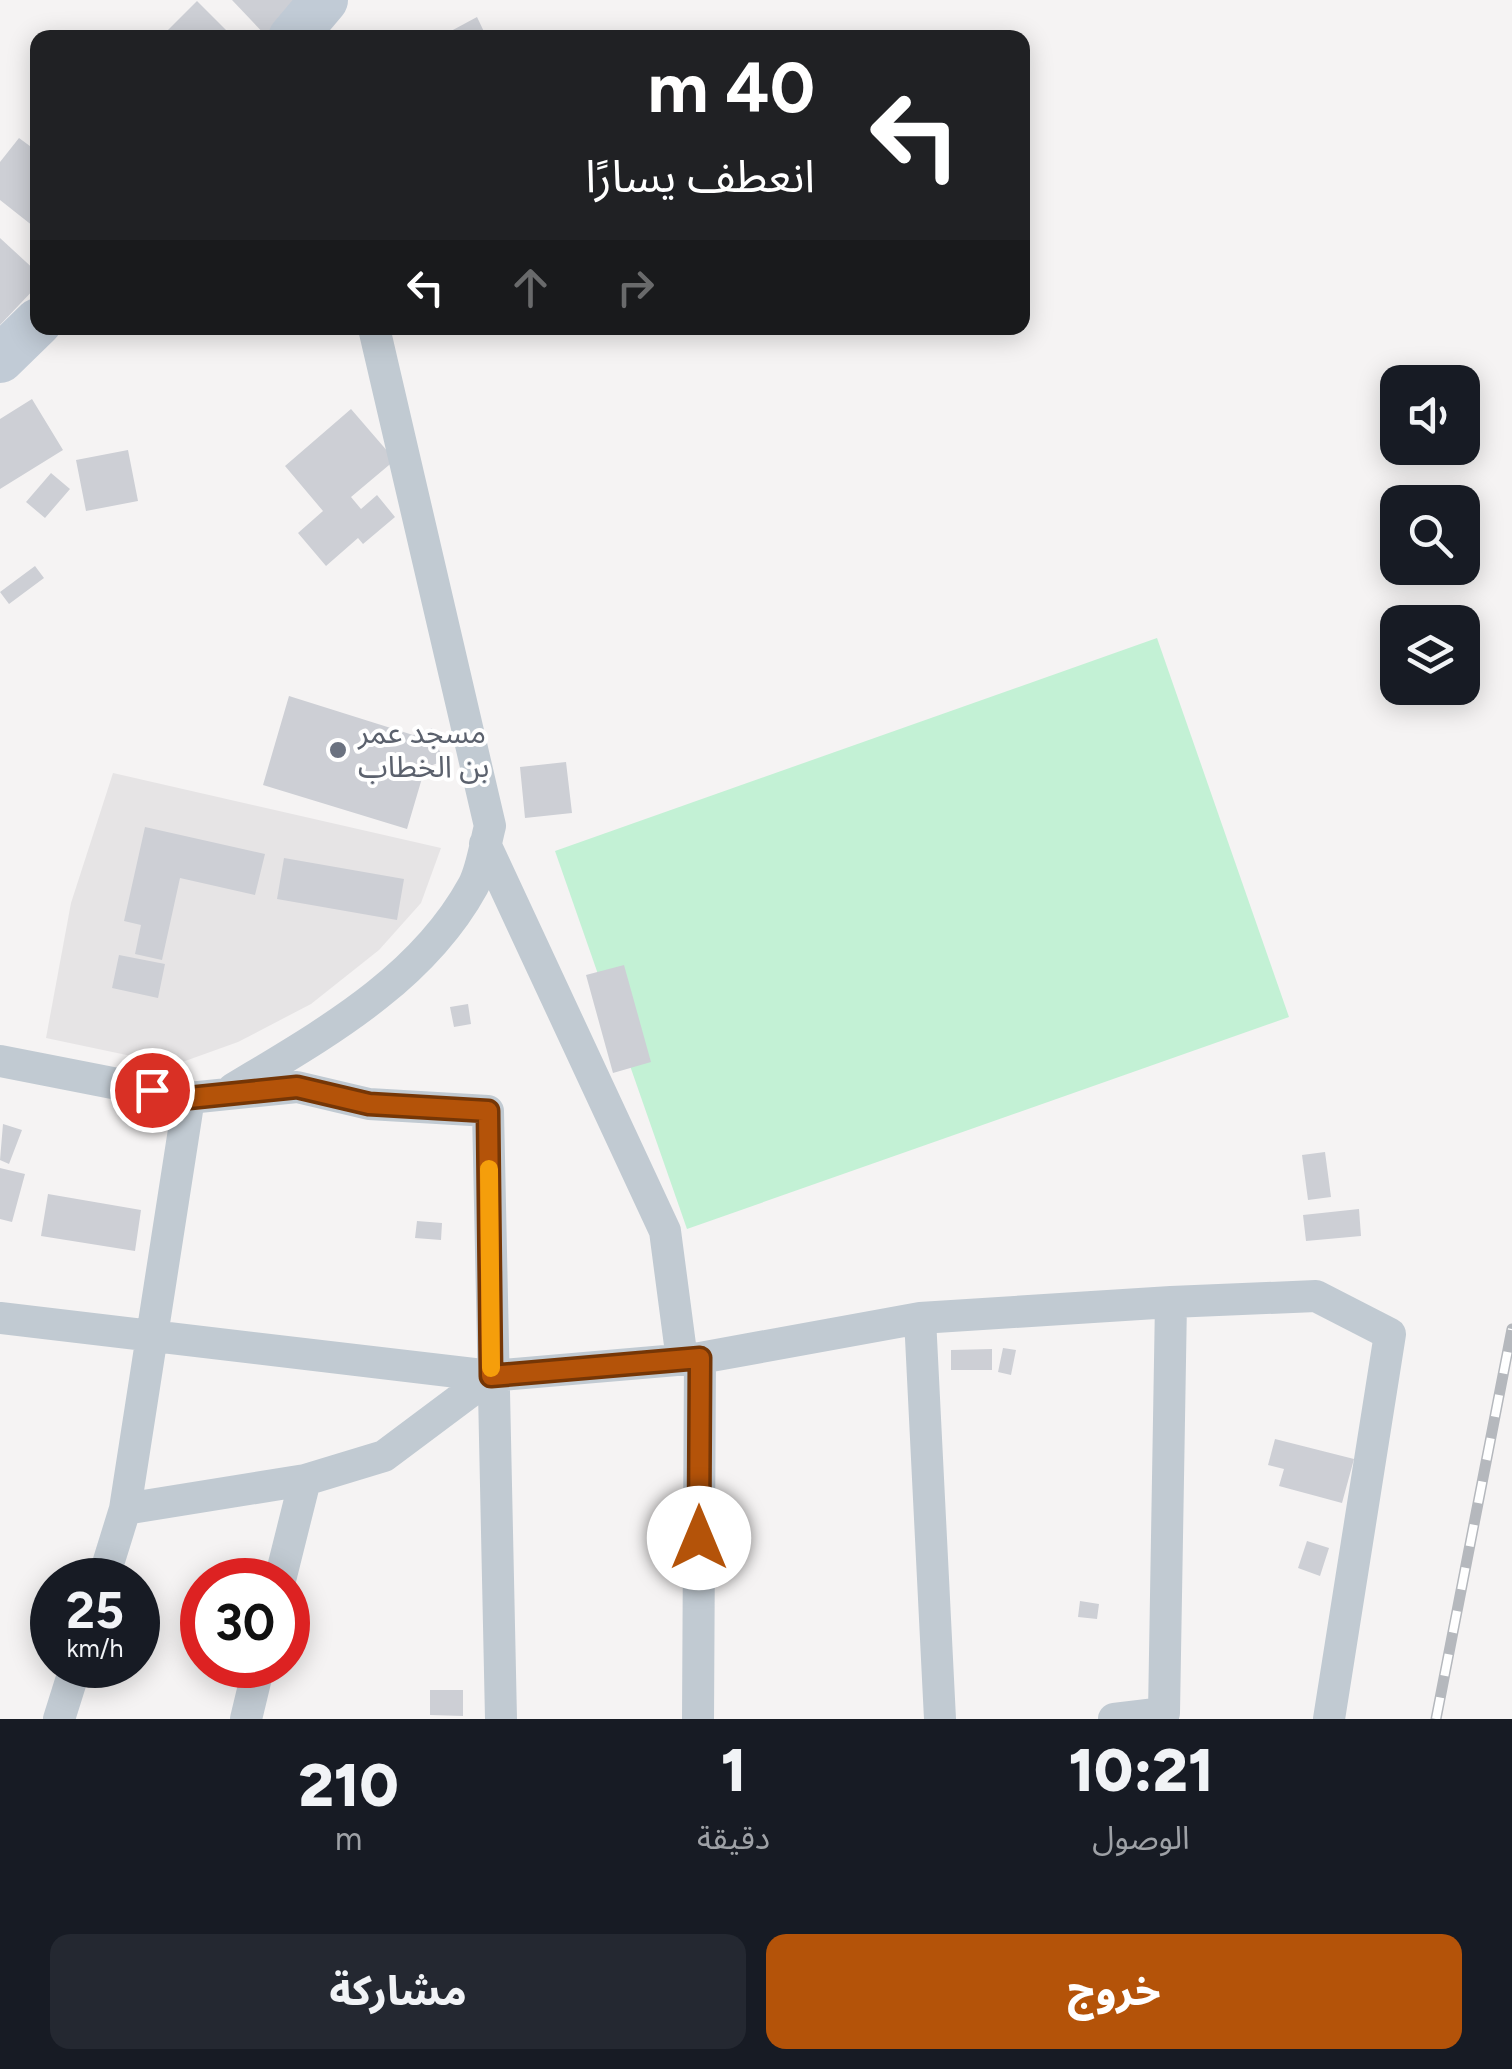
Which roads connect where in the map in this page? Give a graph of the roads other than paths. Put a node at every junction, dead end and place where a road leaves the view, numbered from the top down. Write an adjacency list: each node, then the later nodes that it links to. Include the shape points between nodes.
1 (324, 0): 2 (main road)
2 (299, 30)
3 (30, 330): 5 (main road)
4 (376, 335): 6 (street, via 490,826)
5 (0, 359)
6 (485, 844): 8 (street, via 474,884 421,957 352,1016); 14 (street, via 665,1231)
7 (0, 1060): 9 (street)
8 (225, 1094): 9 (street); 15 (street, via 297,1087 369,1104 488,1111)
9 (189, 1098): 13 (street)
10 (1171, 1302): 12 (street); 27 (street, via 1164,1713); 28 (street, via 1316,1296 1390,1334)
11 (0, 1318): 13 (street)
12 (920, 1318): 14 (street); 26 (street)
13 (152, 1337): 15 (street); 17 (street)
14 (691, 1359): 15 (street); 25 (street)
15 (491, 1376): 16 (street, via 384,1456); 24 (street)
16 (305, 1480): 17 (street); 19 (street)
17 (125, 1509): 18 (street)
18 (109, 1558)
19 (286, 1558)
20 (69, 1688): 22 (street)
21 (253, 1688): 23 (street)
22 (59, 1719)
23 (246, 1719)
24 (500, 1719)
25 (698, 1719)
26 (940, 1719)
27 (1114, 1719)
28 (1330, 1719)

